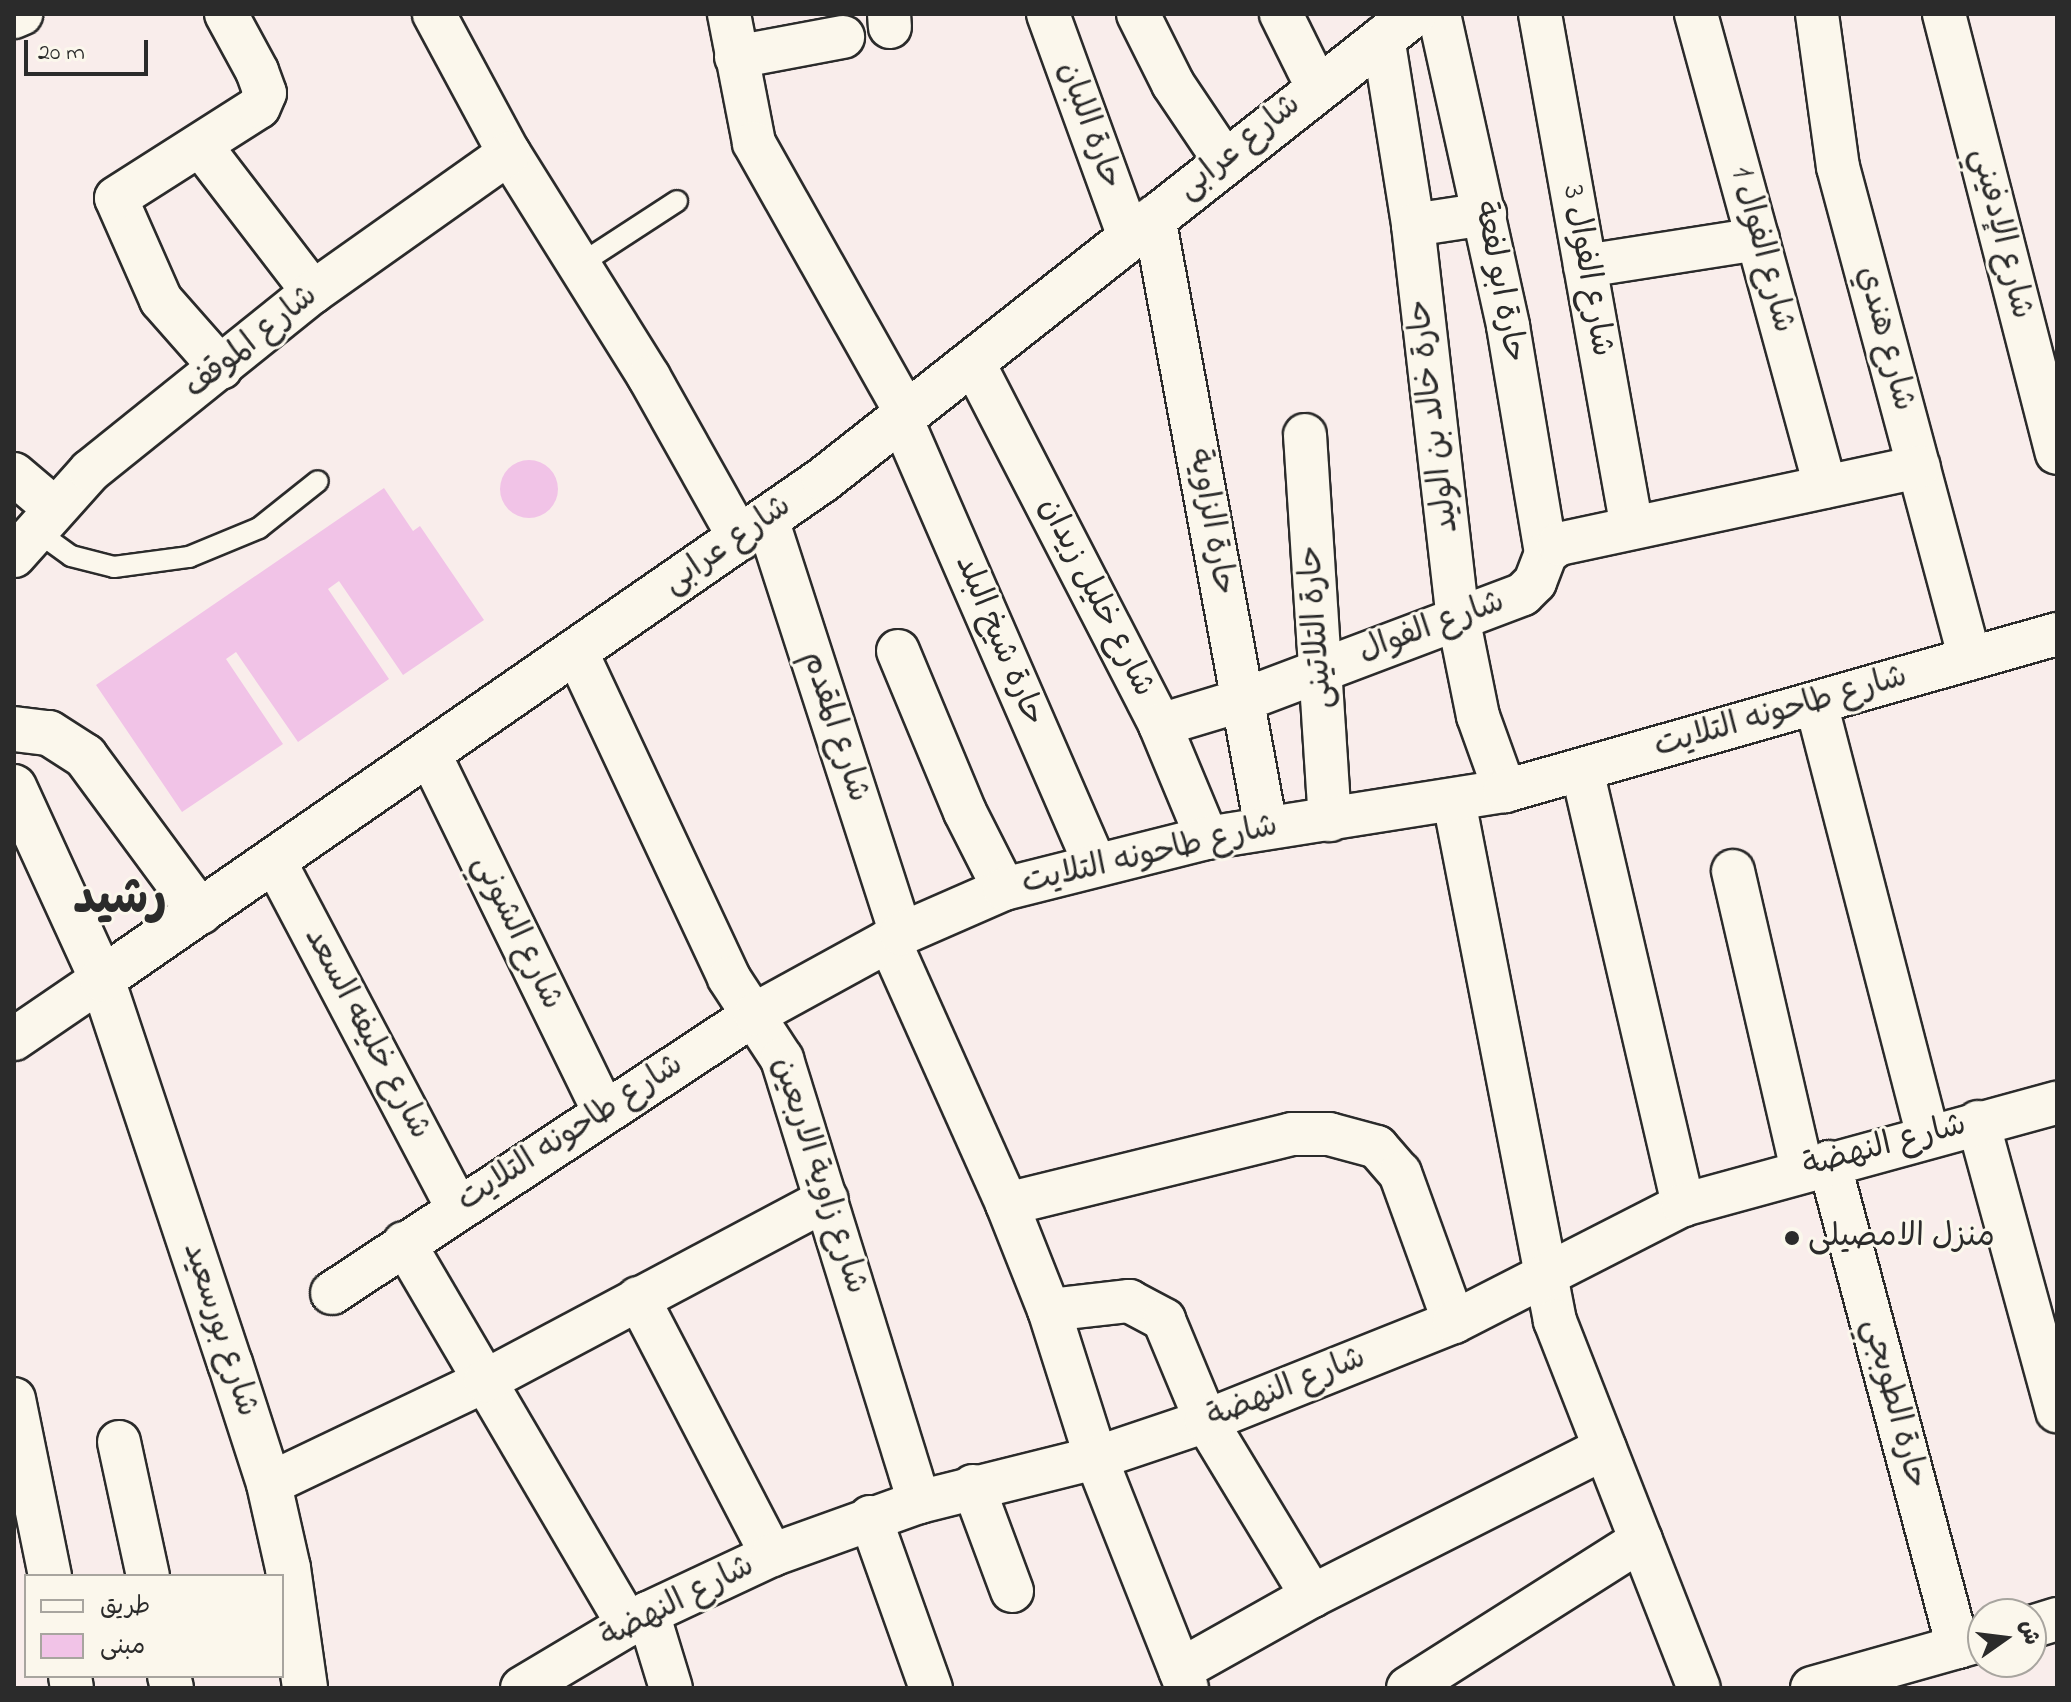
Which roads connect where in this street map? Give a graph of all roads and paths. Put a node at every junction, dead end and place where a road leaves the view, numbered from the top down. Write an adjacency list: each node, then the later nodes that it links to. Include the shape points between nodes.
1 (21, 14): 12 (street)
2 (226, 14): 17 (street, via 265,93 246,119)
3 (434, 14): 18 (street, شارع المقدم)
4 (729, 14): 15 (street, حارة شيخ البلد)
5 (1048, 14): 23 (street, حارة اللبان)
6 (1138, 14): 19 (street, via 1173,84)
7 (1281, 14): 16 (street)
8 (1540, 14): 26 (street, شارع الفوال 3)
9 (1696, 14): 24 (street, شارع الفوال 1)
10 (1817, 14): 34 (street, شارع هندي, via 1838,167)
11 (1944, 14): 29 (street, شارع الإدفيني)
12 (14, 17)
13 (1410, 20): 16 (street, شارع عرابى); 21 (street, حارة ابو لفعة); 22 (street, حارة خالد بن الوليد)
14 (843, 37): 15 (street)
15 (736, 57): 31 (street, حارة شيخ البلد, via 754,143)
16 (1317, 87): 19 (street, شارع عرابى)
17 (201, 146): 27 (street); 30 (street, via 116,198 161,300)
18 (509, 153): 25 (street, شارع المقدم); 27 (street, شارع الموقف)
19 (1224, 160): 23 (street, شارع عرابى)
20 (677, 201): 25 (lane)
21 (1485, 214): 22 (street); 41 (street, حارة ابو لفعة)
22 (1413, 225): 42 (street, حارة خالد بن الوليد)
23 (1142, 227): 28 (street, شارع عرابى); 48 (street, حارة الزاوية)
24 (1758, 239): 26 (street); 37 (street, شارع الفوال 1)
25 (579, 265): 39 (street, شارع المقدم)
26 (1585, 266): 38 (street, شارع الفوال 3)
27 (313, 292): 30 (street, شارع الموقف)
28 (973, 362): 31 (street, شارع عرابى); 50 (street, شارع خليل زيدان)
29 (2045, 362): 33 (street, شارع الإدفيني)
30 (221, 368): 40 (street, شارع الموقف, via 90,471)
31 (904, 416): 39 (street, شارع عرابى); 61 (street, حارة شيخ البلد)
32 (1305, 435): 47 (street, حارة التلاتينى)
33 (2057, 453)
34 (1919, 467): 37 (street); 46 (street, شارع هندي)
35 (14, 474): 40 (street)
36 (318, 481): 40 (lane, via 259,528 189,557 114,567 71,556)
37 (1825, 487): 38 (street)
38 (1632, 528): 41 (street, via 1559,544)
39 (753, 529): 44 (street, شارع عرابى); 65 (street, شارع المقدم)
40 (34, 531)
41 (1546, 553): 42 (street, شارع الفوال, via 1530,589)
42 (1458, 617): 47 (street, شارع الفوال); 55 (street, حارة خالد بن الوليد, via 1478,716)
43 (2057, 634): 46 (street, شارع طاحونه التلايت)
44 (576, 651): 52 (street, شارع عرابى); 67 (street, شارع زاوية الاربعين, via 729,978)
45 (898, 651): 63 (street, via 959,798)
46 (1970, 659): 49 (street, شارع طاحونه التلايت)
47 (1320, 669): 48 (street, شارع الفوال); 57 (street, حارة التلاتينى)
48 (1243, 700): 50 (street, شارع الفوال); 58 (street, حارة الزاوية)
49 (1816, 703): 53 (street, شارع طاحونه التلايت); 72 (street)
50 (1160, 725): 59 (street, شارع خليل زيدان)
51 (14, 729): 64 (street, via 49,733 85,756)
52 (429, 753): 60 (street, شارع عرابى); 70 (street, شارع الشوني)
53 (1582, 770): 55 (street, شارع طاحونه التلايت); 76 (street)
54 (14, 787): 66 (street, شارع بورسعيد)
55 (1505, 791): 56 (street, شارع طاحونه التلايت)
56 (1454, 801): 57 (street, شارع طاحونه التلايت); 79 (street)
57 (1330, 820): 58 (street, شارع طاحونه التلايت)
58 (1266, 828): 59 (street, شارع طاحونه التلايت)
59 (1207, 838): 61 (street, شارع طاحونه التلايت)
60 (274, 860): 64 (street, شارع عرابى); 77 (street, شارع خليفه السعد)
61 (1095, 864): 63 (street, شارع طاحونه التلايت)
62 (1733, 871): 73 (street, حارة الطوبجي)
63 (1004, 889): 65 (street, شارع طاحونه التلايت)
64 (200, 912): 66 (street, شارع عرابى)
65 (895, 937): 67 (street, شارع طاحونه التلايت); 75 (street, شارع المقدم)
66 (102, 979): 68 (street, شارع عرابى); 91 (street, شارع بورسعيد)
67 (755, 1014): 70 (street, شارع طاحونه التلايت); 74 (street, شارع زاوية الاربعين, via 782,1059)
68 (14, 1039)
69 (2057, 1103): 71 (street, شارع النهضة)
70 (604, 1112): 77 (street, شارع طاحونه التلايت)
71 (1978, 1122): 72 (street, شارع النهضة); 86 (street)
72 (1928, 1135): 73 (street, شارع النهضة)
73 (1816, 1166): 76 (street, شارع النهضة); 102 (street, حارة الطوبجي)
74 (827, 1199): 81 (street); 93 (street, شارع زاوية الاربعين)
75 (1007, 1204): 82 (street, شارع المقدم); 83 (street, via 1292,1134 1329,1134 1377,1147 1400,1173)
76 (1683, 1205): 79 (street, شارع النهضة)
77 (457, 1207): 78 (street, شارع طاحونه التلايت)
78 (404, 1243): 80 (street, شارع طاحونه التلايت); 84 (street)
79 (1546, 1277): 83 (street, شارع النهضة); 89 (street, via 1555,1321)
80 (332, 1293)
81 (638, 1298): 84 (street); 96 (street)
82 (1049, 1310): 87 (street, via 1129,1301 1148,1307 1164,1320); 90 (street, شارع المقدم)
83 (1454, 1322): 87 (street, شارع النهضة)
84 (485, 1381): 91 (street); 101 (street)
85 (14, 1399): 97 (street)
86 (2057, 1411)
87 (1206, 1421): 90 (street, شارع النهضة); 100 (street)
88 (119, 1442): 98 (street)
89 (1605, 1448): 95 (street); 100 (street)
90 (1096, 1458): 92 (street, شارع النهضة); 104 (street, شارع المقدم)
91 (269, 1484): 105 (street, شارع بورسعيد, via 288,1568)
92 (973, 1486): 93 (street, شارع النهضة); 99 (street)
93 (919, 1502): 94 (street, شارع النهضة)
94 (870, 1517): 96 (street, شارع النهضة); 108 (street)
95 (1641, 1540): 109 (street); 110 (street)
96 (772, 1555): 101 (street, شارع النهضة)
97 (50, 1574)
98 (148, 1574)
99 (1012, 1591)
100 (1312, 1596): 104 (street)
101 (638, 1619): 106 (street, شارع النهضة); 107 (street)
102 (1967, 1634)
103 (1967, 1644): 111 (street)
104 (1184, 1679)
105 (305, 1688)
106 (522, 1688)
107 (671, 1688)
108 (931, 1688)
109 (1408, 1688)
110 (1699, 1688)
111 (1812, 1688)

